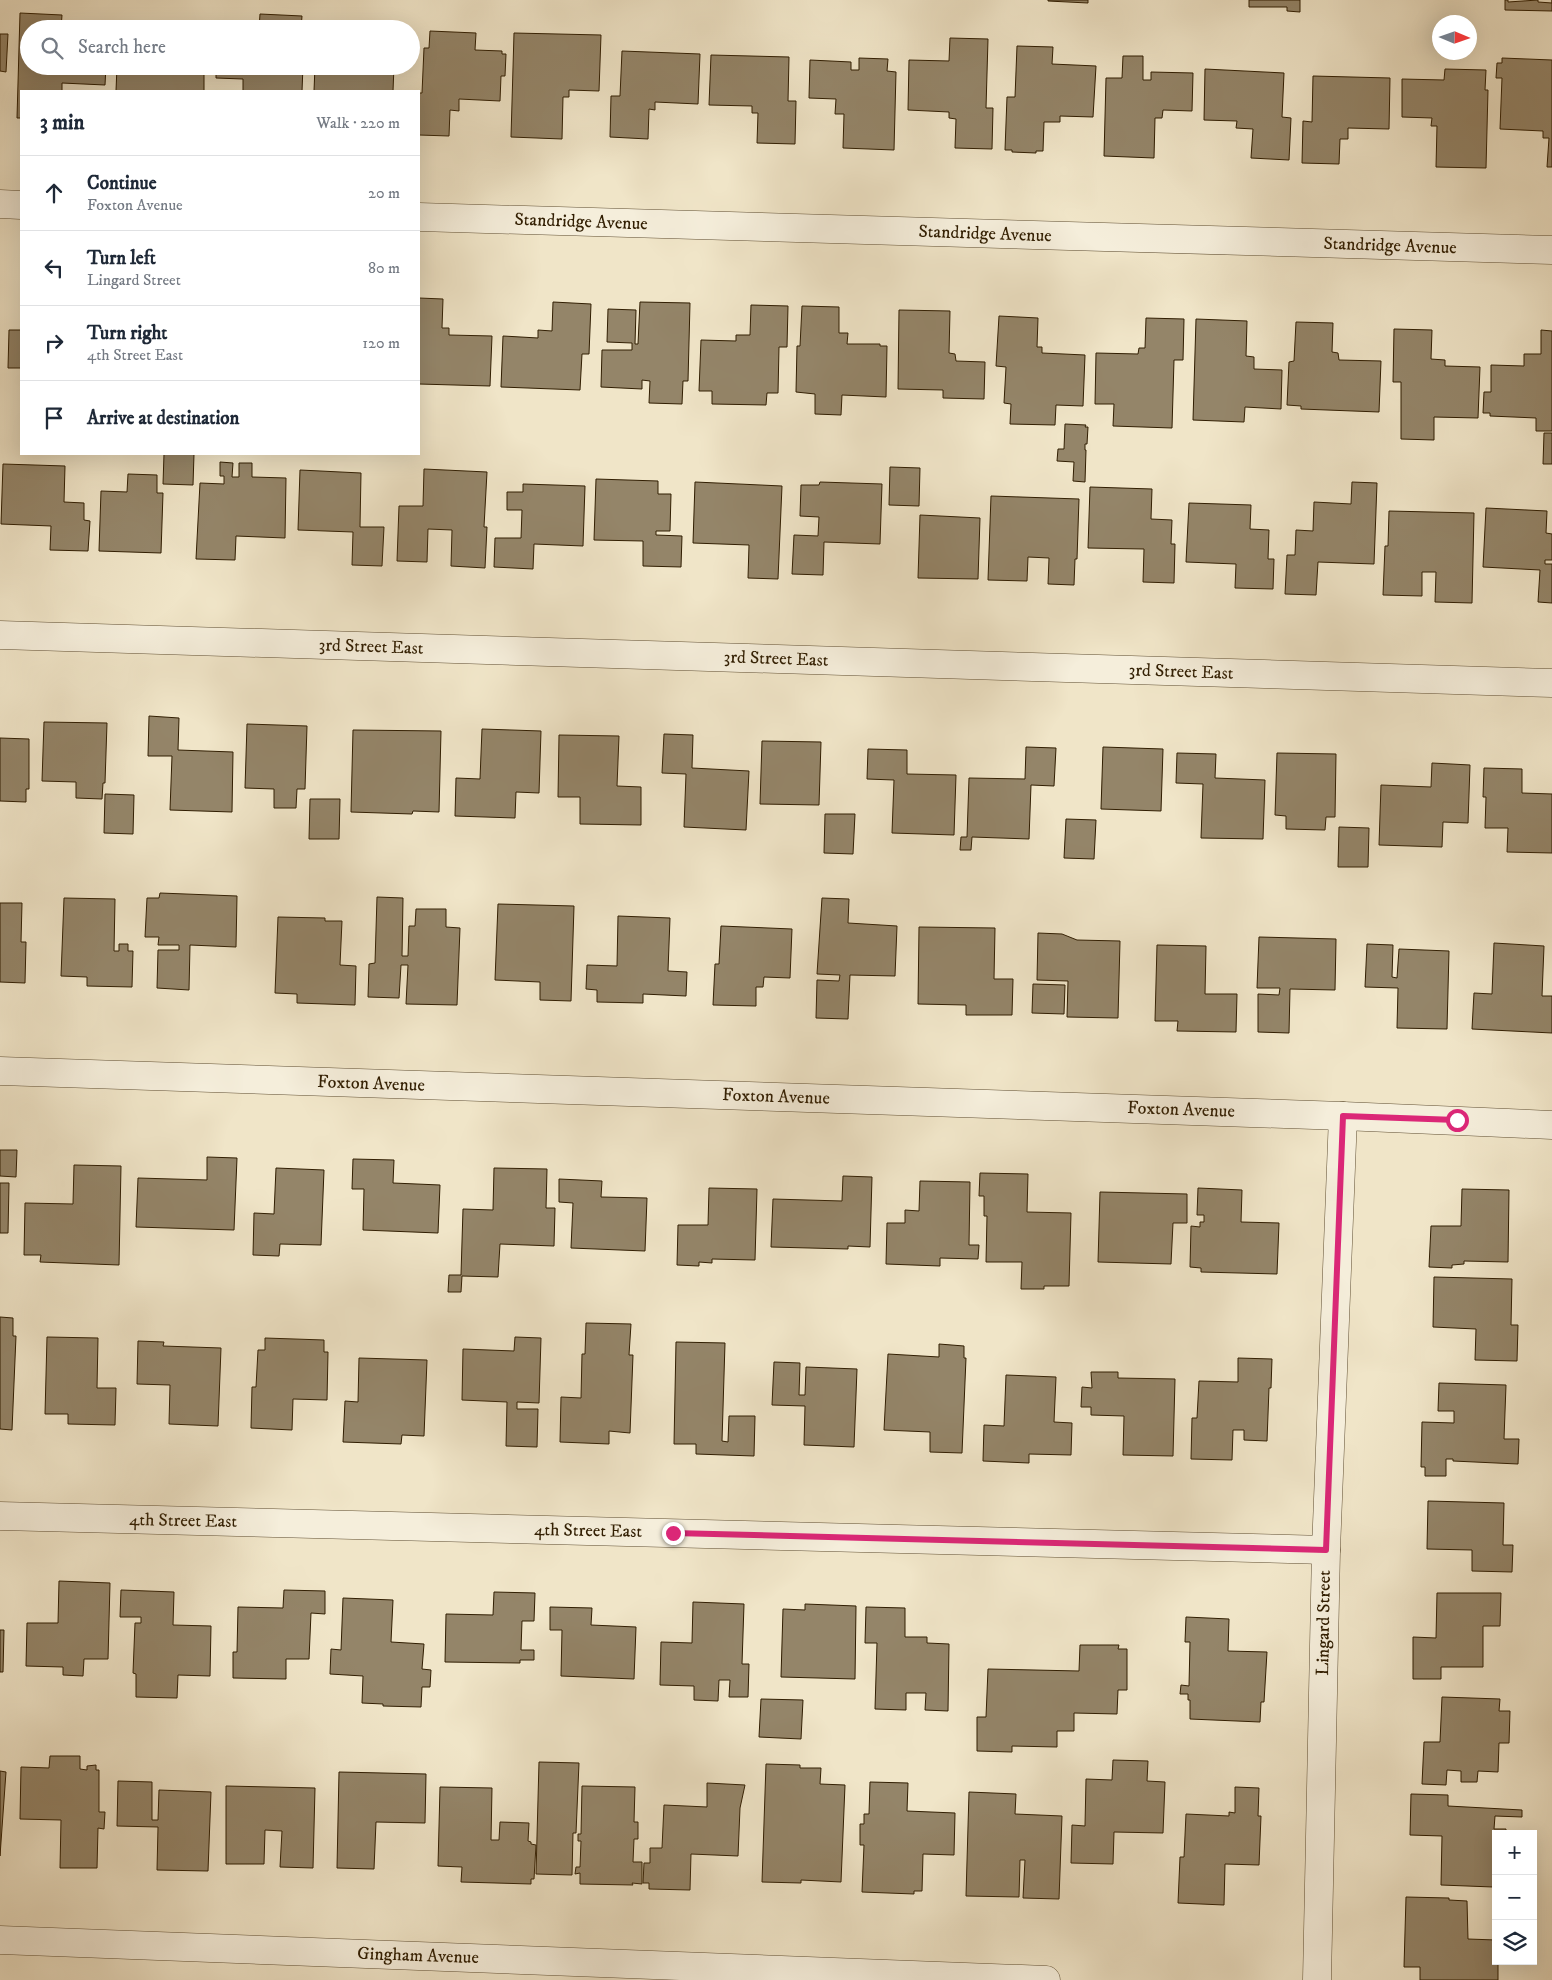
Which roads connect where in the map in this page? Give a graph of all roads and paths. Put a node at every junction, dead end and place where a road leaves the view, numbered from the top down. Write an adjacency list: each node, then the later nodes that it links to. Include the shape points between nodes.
1 (0, 204): 2 (street)
2 (20, 205)
3 (420, 217): 4 (street, Standridge Avenue)
4 (1552, 250)
5 (0, 635): 6 (street, 3rd Street East)
6 (1552, 683)
7 (0, 1071): 8 (street, Foxton Avenue)
8 (1343, 1116): 9 (street, Foxton Avenue); 11 (street, Lingard Street)
9 (1552, 1124)
10 (0, 1516): 11 (street, 4th Street East)
11 (1326, 1550): 14 (street, Lingard Street)
12 (0, 1940): 13 (street, Gingham Avenue)
13 (1046, 1980)
14 (1317, 1980)

